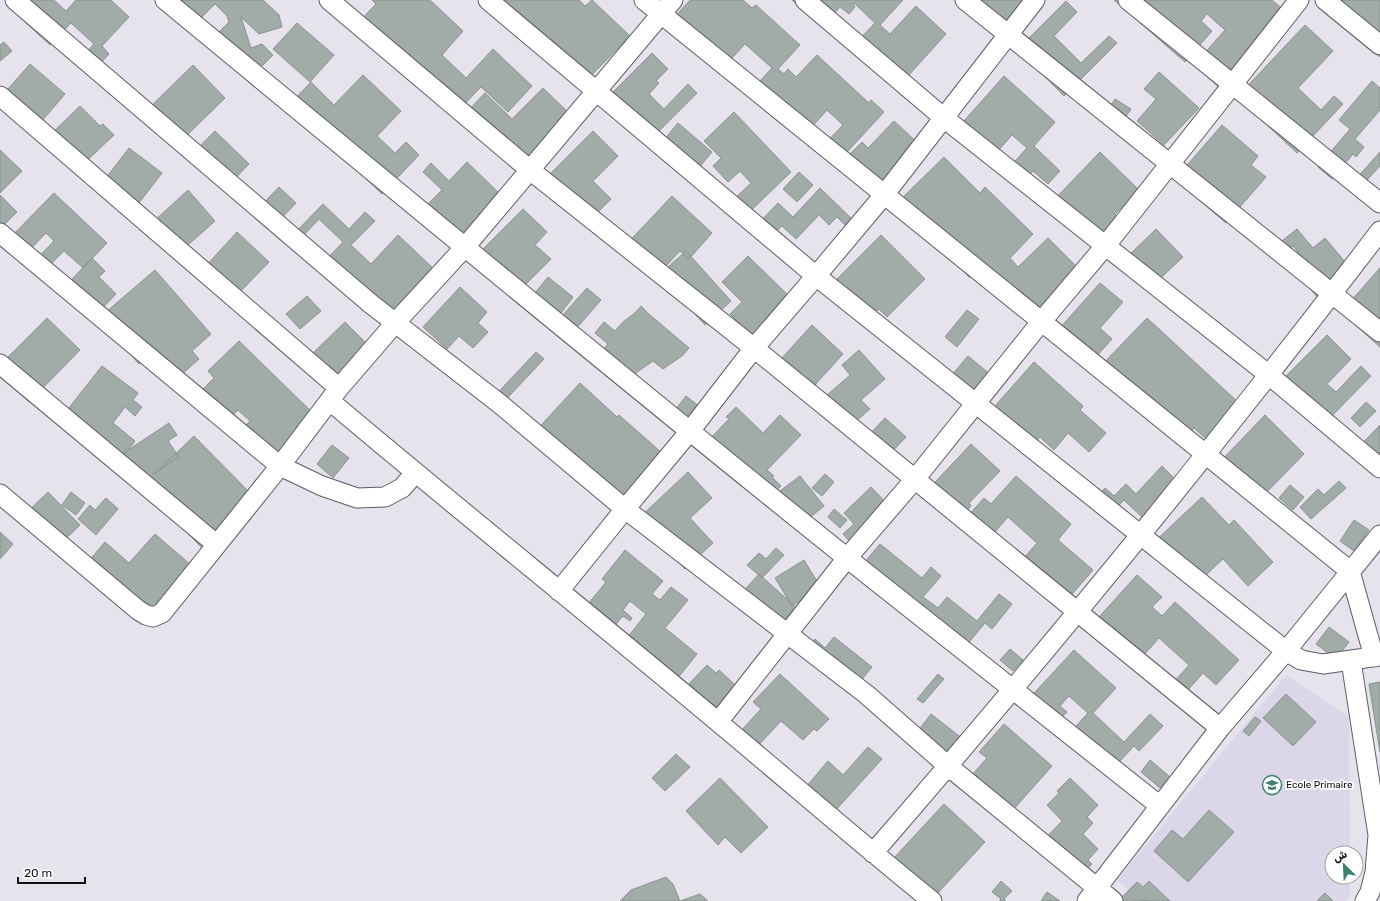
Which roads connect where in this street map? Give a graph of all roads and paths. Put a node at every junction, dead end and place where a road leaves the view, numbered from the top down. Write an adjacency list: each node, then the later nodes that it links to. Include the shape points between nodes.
1 (15, 0): 30 (street, via 371,304)
2 (165, 0): 27 (street)
3 (329, 0): 21 (street)
4 (488, 0): 17 (street)
5 (644, 0): 13 (street)
6 (673, 0): 13 (street)
7 (805, 0): 19 (street)
8 (965, 0): 14 (street)
9 (1036, 0): 14 (street)
10 (1128, 0): 16 (street)
11 (1300, 0): 16 (street)
12 (1325, 0): 15 (street)
13 (661, 15): 17 (street); 22 (street)
14 (1008, 36): 19 (street); 20 (street)
15 (1380, 45)
16 (1233, 84): 20 (street); 23 (street)
17 (597, 92): 21 (street); 28 (street)
18 (0, 96): 36 (street)
19 (944, 118): 22 (street); 26 (street)
20 (1170, 165): 26 (street); 29 (street)
21 (530, 170): 27 (street); 33 (street)
22 (884, 195): 28 (street); 31 (street)
23 (1380, 203)
24 (1380, 231): 29 (street)
25 (0, 233): 40 (street)
26 (1106, 245): 31 (street); 35 (street)
27 (465, 247): 30 (street); 38 (street)
28 (816, 276): 33 (street); 37 (street)
29 (1332, 294): 32 (street); 35 (street)
30 (396, 322): 36 (street); 45 (street, via 500,404)
31 (1041, 322): 37 (street); 39 (street)
32 (1380, 332)
33 (754, 348): 38 (street); 43 (street)
34 (0, 364): 48 (street)
35 (1269, 375): 39 (street); 41 (street)
36 (334, 394): 40 (street); 42 (street)
37 (976, 404): 43 (street); 46 (street)
38 (690, 431): 45 (street); 49 (street)
39 (1206, 455): 46 (street); 50 (street)
40 (280, 466): 42 (street, via 322,486 357,498 385,497 402,488); 48 (street)
41 (1380, 468)
42 (415, 473): 51 (street)
43 (915, 479): 49 (street); 52 (street)
44 (0, 494): 48 (street, via 138,610 153,617 162,613)
45 (625, 509): 51 (street); 53 (street)
46 (1140, 535): 52 (street); 54 (street)
47 (1380, 535): 50 (street)
48 (216, 544)
49 (847, 558): 53 (street); 57 (street)
50 (1350, 571): 54 (street); 55 (street)
51 (559, 591): 58 (street)
52 (1078, 612): 57 (street); 59 (street)
53 (787, 634): 58 (street); 60 (street, via 866,694)
54 (1286, 651): 56 (street, via 1302,660 1323,664); 59 (street)
55 (1377, 656): 56 (street)
56 (1351, 661): 61 (street)
57 (1013, 688): 60 (street); 62 (street)
58 (718, 722): 63 (street)
59 (1220, 728): 62 (street)
60 (948, 766): 63 (street); 64 (street)
61 (1375, 786): 67 (street, via 1378,835 1375,872)
62 (1160, 806): 64 (street)
63 (873, 853): 65 (street)
64 (1092, 894): 66 (street)
65 (932, 901)
66 (1113, 901)
67 (1365, 901)

